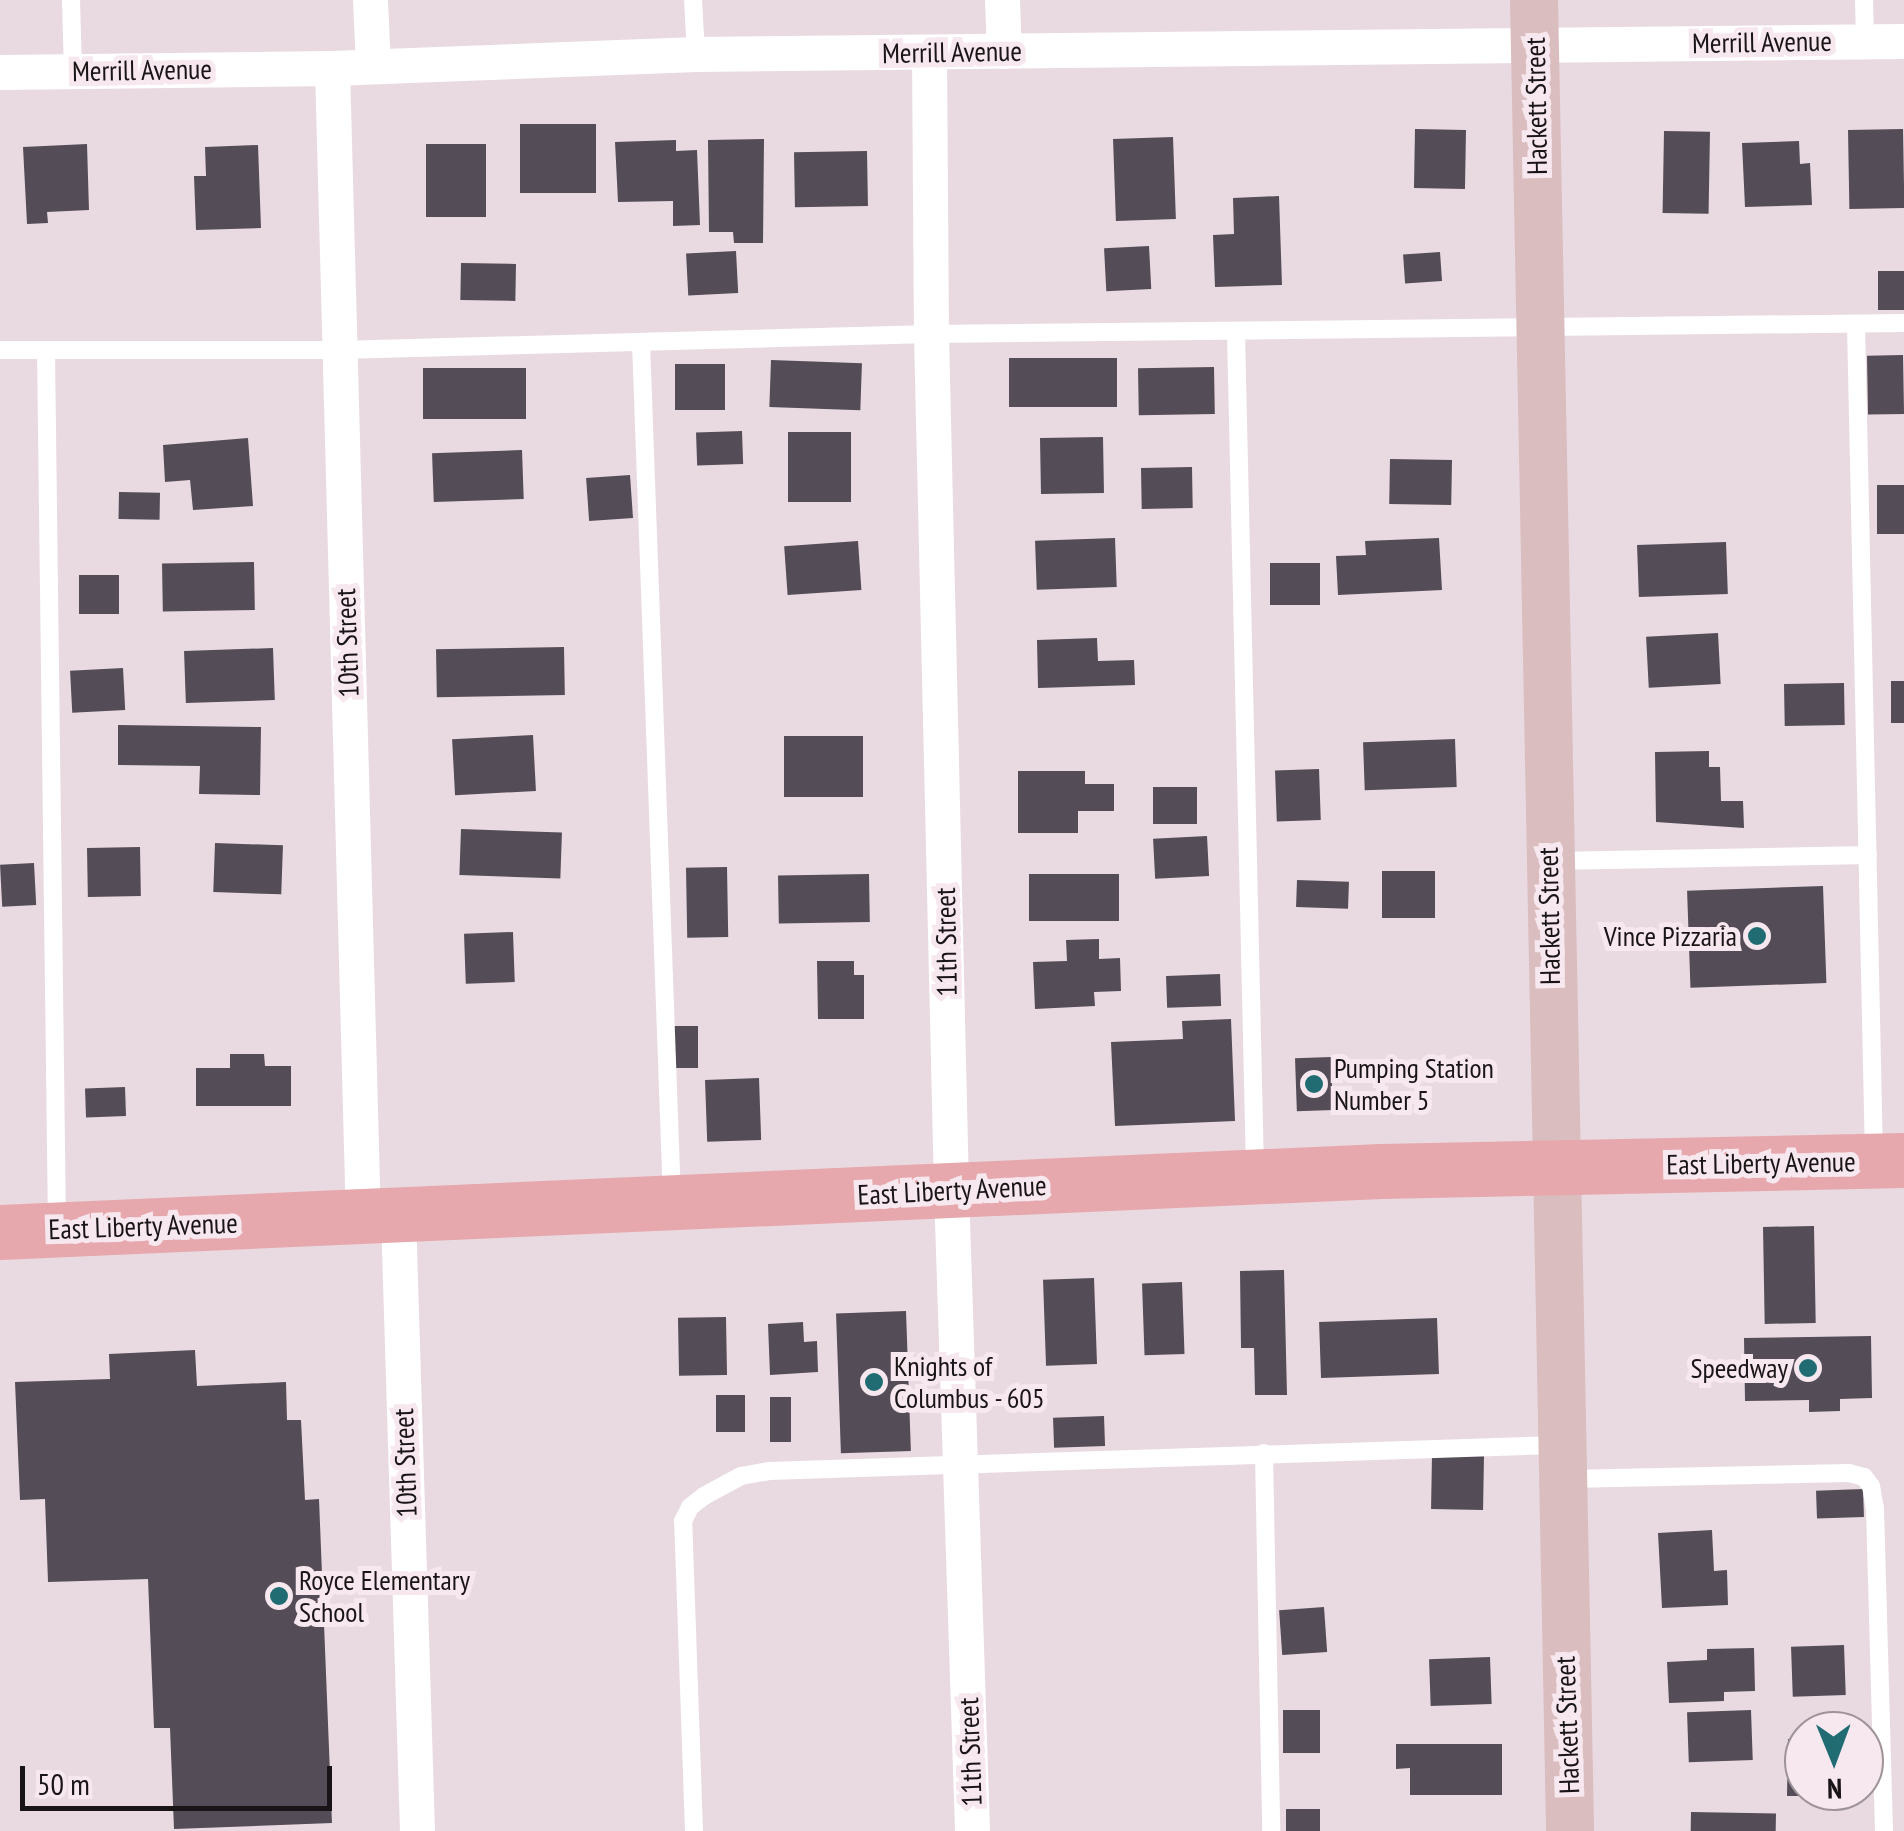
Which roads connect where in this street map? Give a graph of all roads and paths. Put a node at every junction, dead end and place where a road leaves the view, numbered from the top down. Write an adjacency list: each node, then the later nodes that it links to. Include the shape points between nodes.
1 (71, 0): 14 (lane)
2 (370, 0): 12 (street)
3 (694, 0): 11 (lane)
4 (1002, 0): 9 (street)
5 (1864, 0): 8 (lane)
6 (1535, 23): 8 (street, Merrill Avenue); 9 (street, Merrill Avenue); 18 (street, Hackett Street)
7 (1904, 40): 8 (street, Merrill Avenue)
8 (1865, 41)
9 (1004, 51): 10 (street, Merrill Avenue)
10 (929, 53): 11 (street, Merrill Avenue); 20 (street, 11th Street)
11 (696, 54): 12 (street, Merrill Avenue)
12 (373, 66): 13 (street, Merrill Avenue)
13 (332, 68): 14 (street, Merrill Avenue); 23 (street, 10th Street)
14 (73, 71): 15 (street, Merrill Avenue)
15 (0, 72)
16 (1904, 323): 17 (lane)
17 (1856, 324): 18 (lane); 25 (lane)
18 (1539, 330): 19 (lane); 26 (street, Hackett Street)
19 (1236, 333): 20 (lane); 29 (lane)
20 (931, 334): 21 (lane); 30 (street, 11th Street)
21 (641, 342): 23 (lane); 31 (lane)
22 (0, 350): 24 (lane)
23 (339, 350): 24 (lane); 32 (street, 10th Street)
24 (46, 351): 33 (lane)
25 (1868, 854): 26 (lane); 27 (lane)
26 (1548, 861): 28 (street, Hackett Street)
27 (1889, 1160): 28 (main road, East Liberty Avenue)
28 (1554, 1168): 29 (main road, East Liberty Avenue); 36 (street, Hackett Street)
29 (1255, 1177): 30 (main road, East Liberty Avenue)
30 (952, 1190): 31 (main road, East Liberty Avenue); 37 (street, 11th Street)
31 (672, 1204): 32 (main road, East Liberty Avenue)
32 (380, 1217): 33 (main road, East Liberty Avenue); 38 (street, 10th Street)
33 (57, 1230): 34 (main road, East Liberty Avenue)
34 (0, 1232)
35 (1264, 1452): 36 (lane); 37 (lane); 41 (lane)
36 (1560, 1462): 42 (street, Hackett Street); 43 (lane, via 1864,1478 1874,1509)
37 (962, 1466): 39 (lane, via 769,1471 742,1476 690,1507 683,1521); 40 (street, 11th Street)
38 (417, 1831)
39 (694, 1831)
40 (972, 1831)
41 (1271, 1831)
42 (1570, 1831)
43 (1884, 1831)

